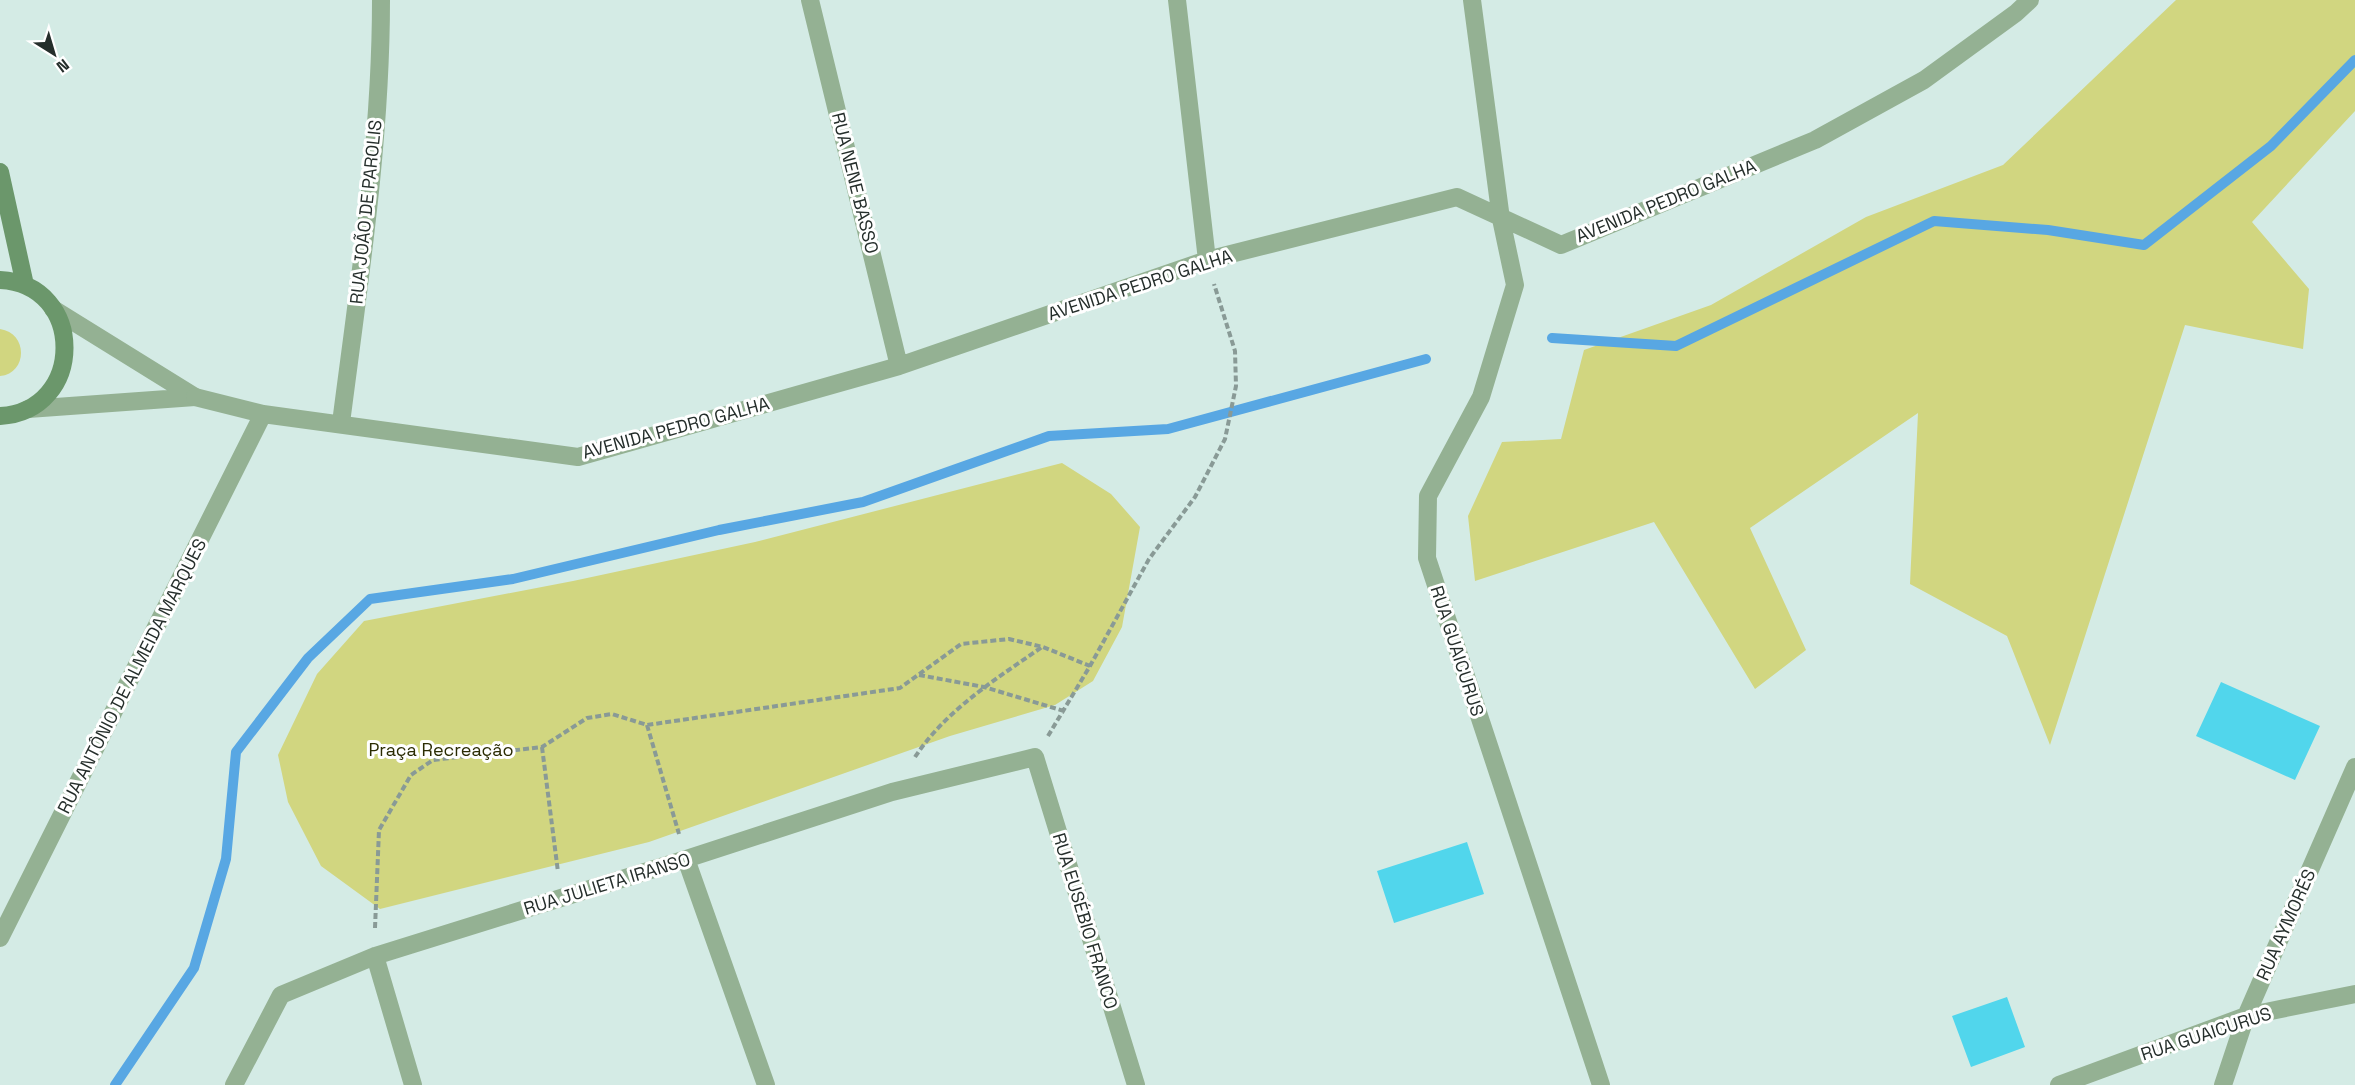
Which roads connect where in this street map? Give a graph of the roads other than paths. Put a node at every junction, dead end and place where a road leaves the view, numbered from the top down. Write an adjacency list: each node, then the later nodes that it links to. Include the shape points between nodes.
1 (381, 0): 17 (street, RUA JOÃO DE PAROLIS, via 368,213)
2 (810, 0): 12 (street, RUA NENE BASSO)
3 (1178, 0): 8 (street)
4 (1472, 0): 7 (street, RUA GUAICURUS)
5 (2030, 0): 7 (street, AVENIDA PEDRO GALHA, via 1924,80 1804,145 1561,245)
6 (0, 172): 10 (street)
7 (1501, 219): 8 (street, AVENIDA PEDRO GALHA, via 1457,197); 29 (street, RUA GUAICURUS, via 1515,285 1481,397 1428,496 1426,558)
8 (1207, 260): 12 (street, AVENIDA PEDRO GALHA)
9 (0, 280): 10 (street)
10 (25, 285): 11 (street)
11 (53, 309): 13 (street, AVENIDA PEDRO GALHA); 14 (street, via 65,336 63,365 50,391)
12 (900, 366): 17 (street, AVENIDA PEDRO GALHA, via 578,457)
13 (195, 397): 14 (street, AVENIDA PEDRO GALHA); 15 (street, AVENIDA PEDRO GALHA)
14 (28, 410): 16 (street)
15 (263, 414): 17 (street, AVENIDA PEDRO GALHA); 21 (street, RUA ANTÔNIO DE ALMEIDA MARQUES)
16 (0, 416)
17 (341, 423)
18 (1035, 757): 20 (street, RUA JULIETA IRANSO, via 892,792); 28 (street, RUA EUSÉBIO FRANCO)
19 (2355, 767): 24 (street, RUA AYMORÉS)
20 (686, 859): 22 (street, RUA JULIETA IRANSO); 27 (street)
21 (0, 939)
22 (375, 956): 25 (street, RUA JULIETA IRANSO, via 281,995); 26 (street)
23 (2355, 994): 24 (street, RUA GUAICURUS)
24 (2246, 1017): 30 (street, RUA GUAICURUS); 31 (street, RUA AYMORÉS)
25 (234, 1085)
26 (413, 1085)
27 (766, 1085)
28 (1136, 1085)
29 (1601, 1085)
30 (2059, 1085)
31 (2223, 1085)

